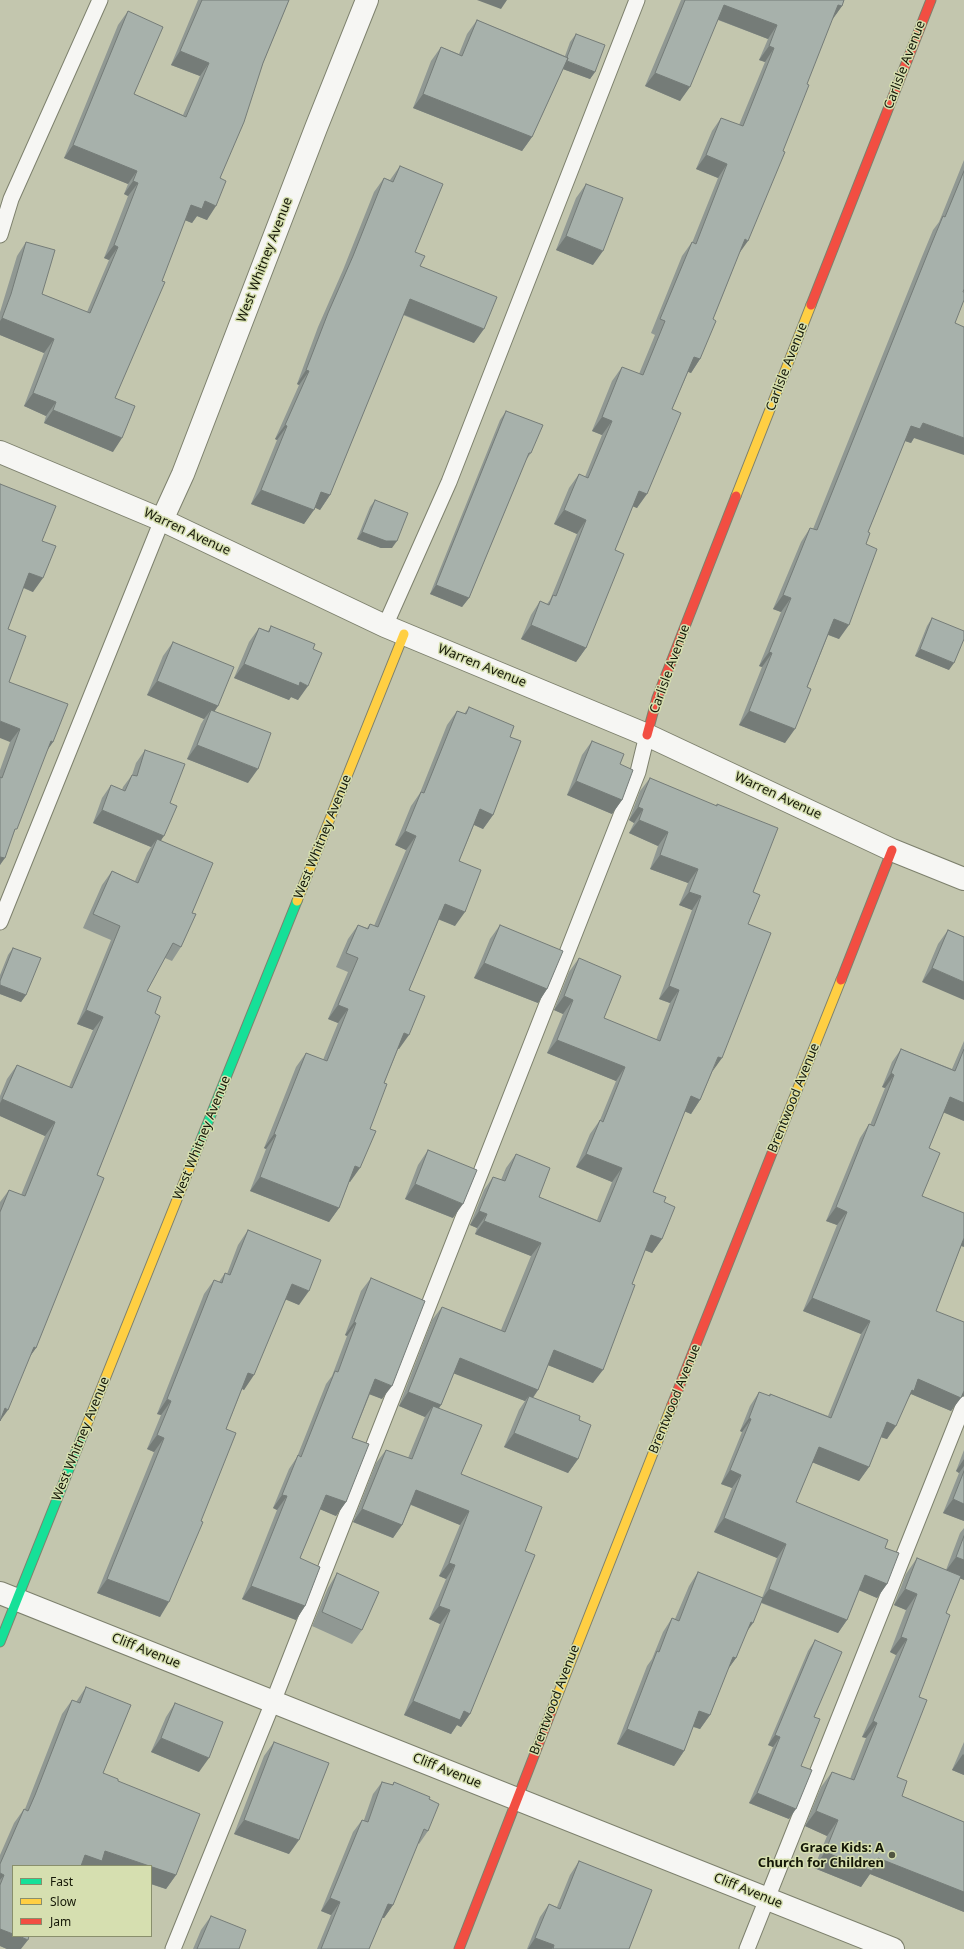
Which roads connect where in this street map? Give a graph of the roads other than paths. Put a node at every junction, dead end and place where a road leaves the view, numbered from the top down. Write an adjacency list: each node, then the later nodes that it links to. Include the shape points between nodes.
1 (100, 0): 5 (lane, via 11,199)
2 (367, 0): 7 (street, West Whitney Avenue)
3 (637, 0): 8 (lane)
4 (931, 0): 9 (street, Carlisle Avenue, via 660,691)
5 (0, 235)
6 (0, 452): 7 (street, Warren Avenue)
7 (162, 520): 8 (street, Warren Avenue); 12 (lane)
8 (395, 630): 9 (street, Warren Avenue); 14 (street, West Whitney Avenue)
9 (647, 735): 10 (street, Warren Avenue); 16 (lane, via 638,772)
10 (892, 850): 11 (street, Warren Avenue); 17 (street, Brentwood Avenue)
11 (964, 879)
12 (0, 922)
13 (964, 1404): 18 (lane)
14 (8, 1597): 15 (street, West Whitney Avenue); 16 (street, Cliff Avenue)
15 (0, 1642)
16 (273, 1702): 17 (street, Cliff Avenue); 19 (lane)
17 (518, 1800): 18 (street, Cliff Avenue); 20 (street, Brentwood Avenue)
18 (767, 1899): 21 (lane); 22 (street, Cliff Avenue)
19 (173, 1949)
20 (459, 1949)
21 (747, 1949)
22 (893, 1949)

